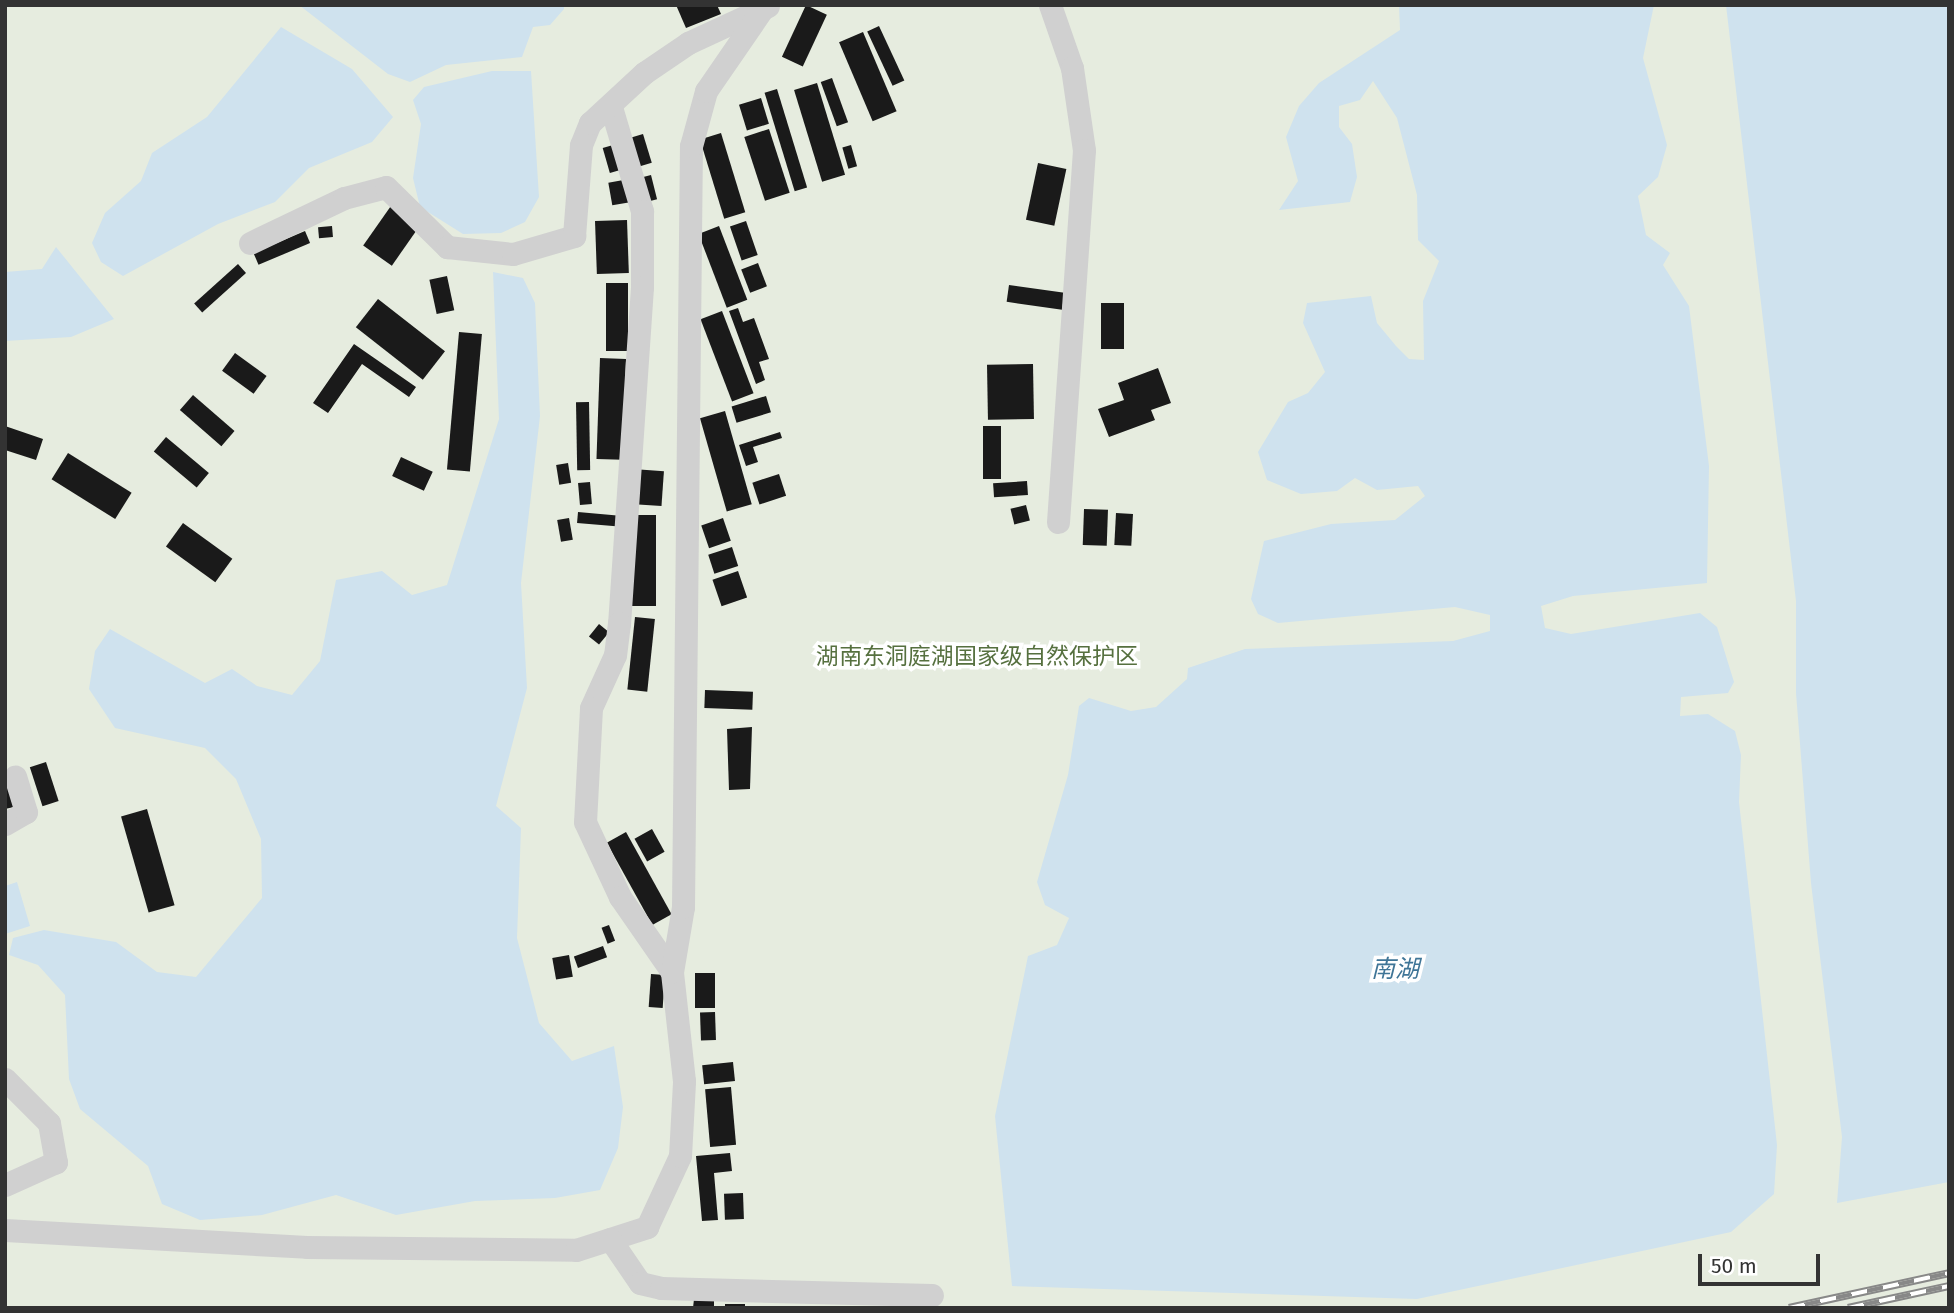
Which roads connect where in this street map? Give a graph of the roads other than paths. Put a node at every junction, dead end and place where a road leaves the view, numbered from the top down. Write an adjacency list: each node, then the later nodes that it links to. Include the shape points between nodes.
1 (1050, 5): 5 (street, via 1072,68 1084,150)
2 (766, 6): 3 (street, via 688,43 644,73); 8 (street, via 706,91 691,146 683,907)
3 (611, 107): 4 (street, via 590,123 581,145 574,236 513,254 447,247 386,187 344,198); 8 (street, via 642,211 642,287 619,623 615,655 591,708 585,822 620,897)
4 (250, 243)
5 (1058, 522)
6 (15, 777): 7 (street, via 26,812)
7 (5, 824)
8 (672, 972): 12 (street, via 684,1081 680,1156 647,1227)
9 (6, 1081): 10 (street, via 49,1123 56,1162)
10 (5, 1185)
11 (5, 1230): 12 (street, via 334,1247 576,1250)
12 (610, 1239): 13 (street, via 640,1283 661,1288)
13 (932, 1295)

